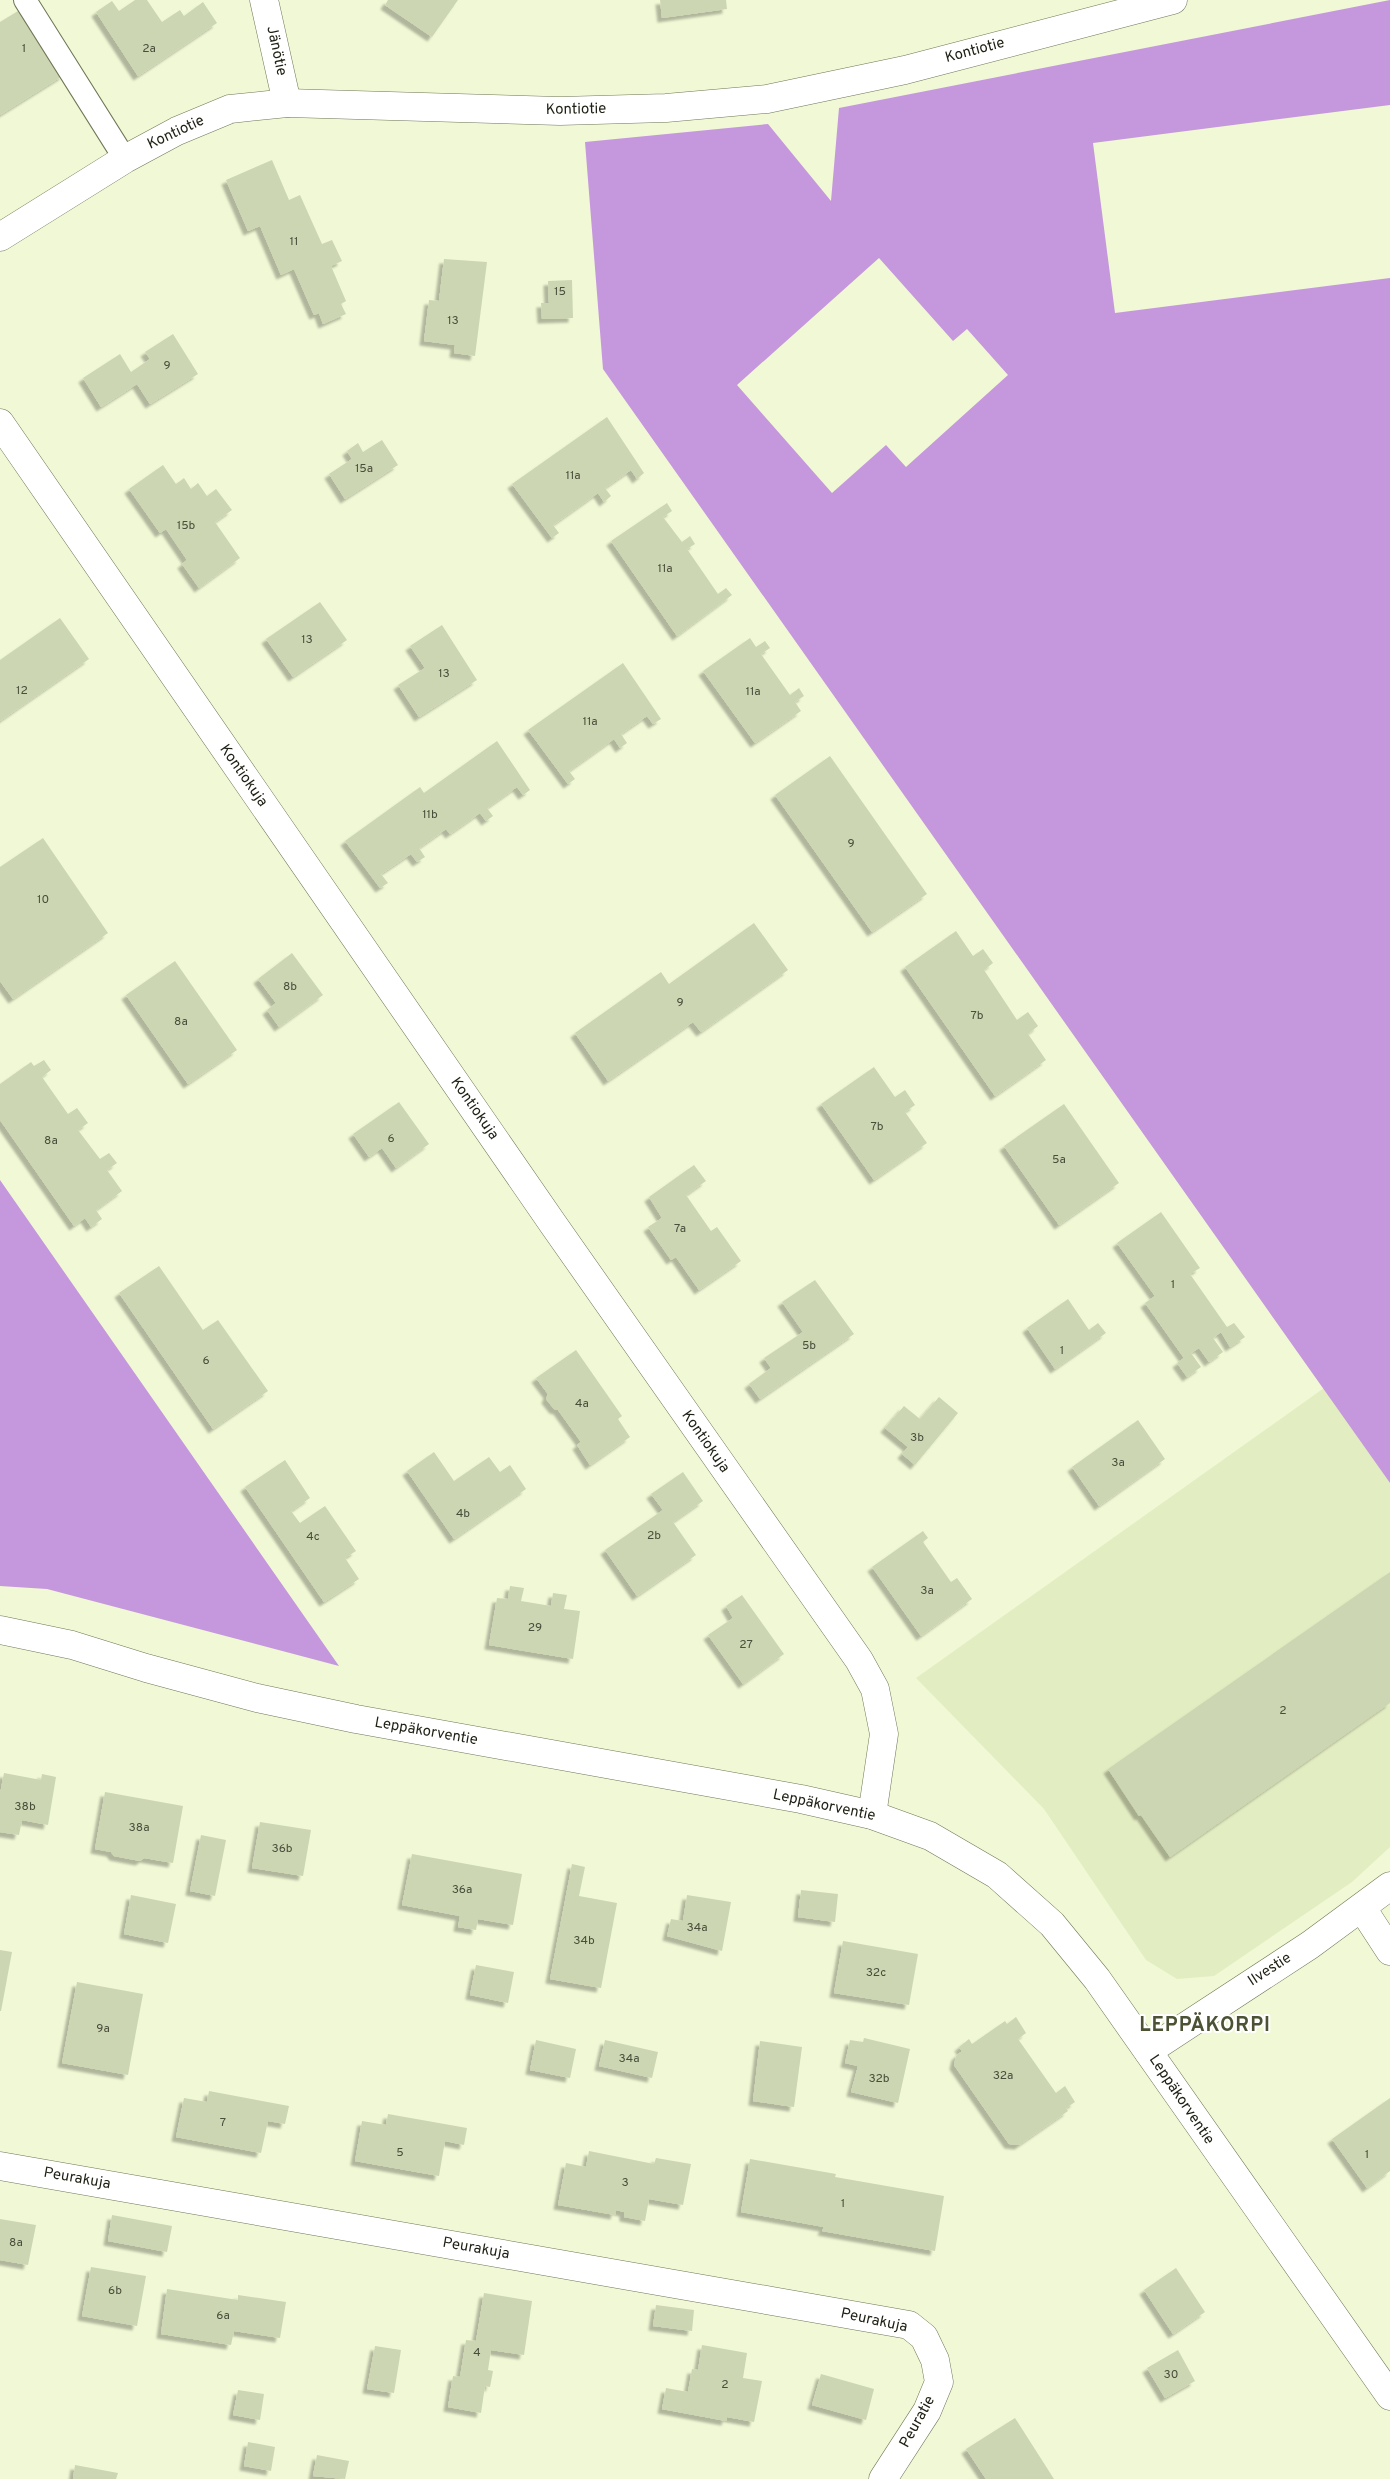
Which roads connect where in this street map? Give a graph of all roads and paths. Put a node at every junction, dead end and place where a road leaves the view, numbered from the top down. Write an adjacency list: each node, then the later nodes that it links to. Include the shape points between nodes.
1 (25, 0): 5 (lane)
2 (264, 0): 4 (street, Jänötie)
3 (1173, 0): 4 (street, Kontiotie, via 905,70 767,99 666,108 560,111)
4 (287, 103): 5 (street, Kontiotie, via 230,109 177,131)
5 (125, 159): 6 (street, Kontiotie)
6 (0, 237)
7 (0, 423): 9 (street, Kontiokuja, via 476,1113 859,1660 875,1689 884,1734)
8 (0, 1630): 9 (street, Leppäkorventie, via 72,1645 256,1698)
9 (872, 1815): 13 (street, Leppäkorventie, via 930,1836 997,1875 1052,1924 1097,1978)
10 (1390, 1886): 11 (street, Ilvestie)
11 (1362, 1908): 12 (street); 13 (street, Ilvestie)
12 (1390, 1950)
13 (1148, 2051): 16 (street, Leppäkorventie)
14 (0, 2166): 15 (street, Peurakuja, via 909,2325 924,2337)
15 (935, 2360): 17 (street, Peuratie, via 938,2382 927,2411)
16 (1390, 2396)
17 (883, 2479)

